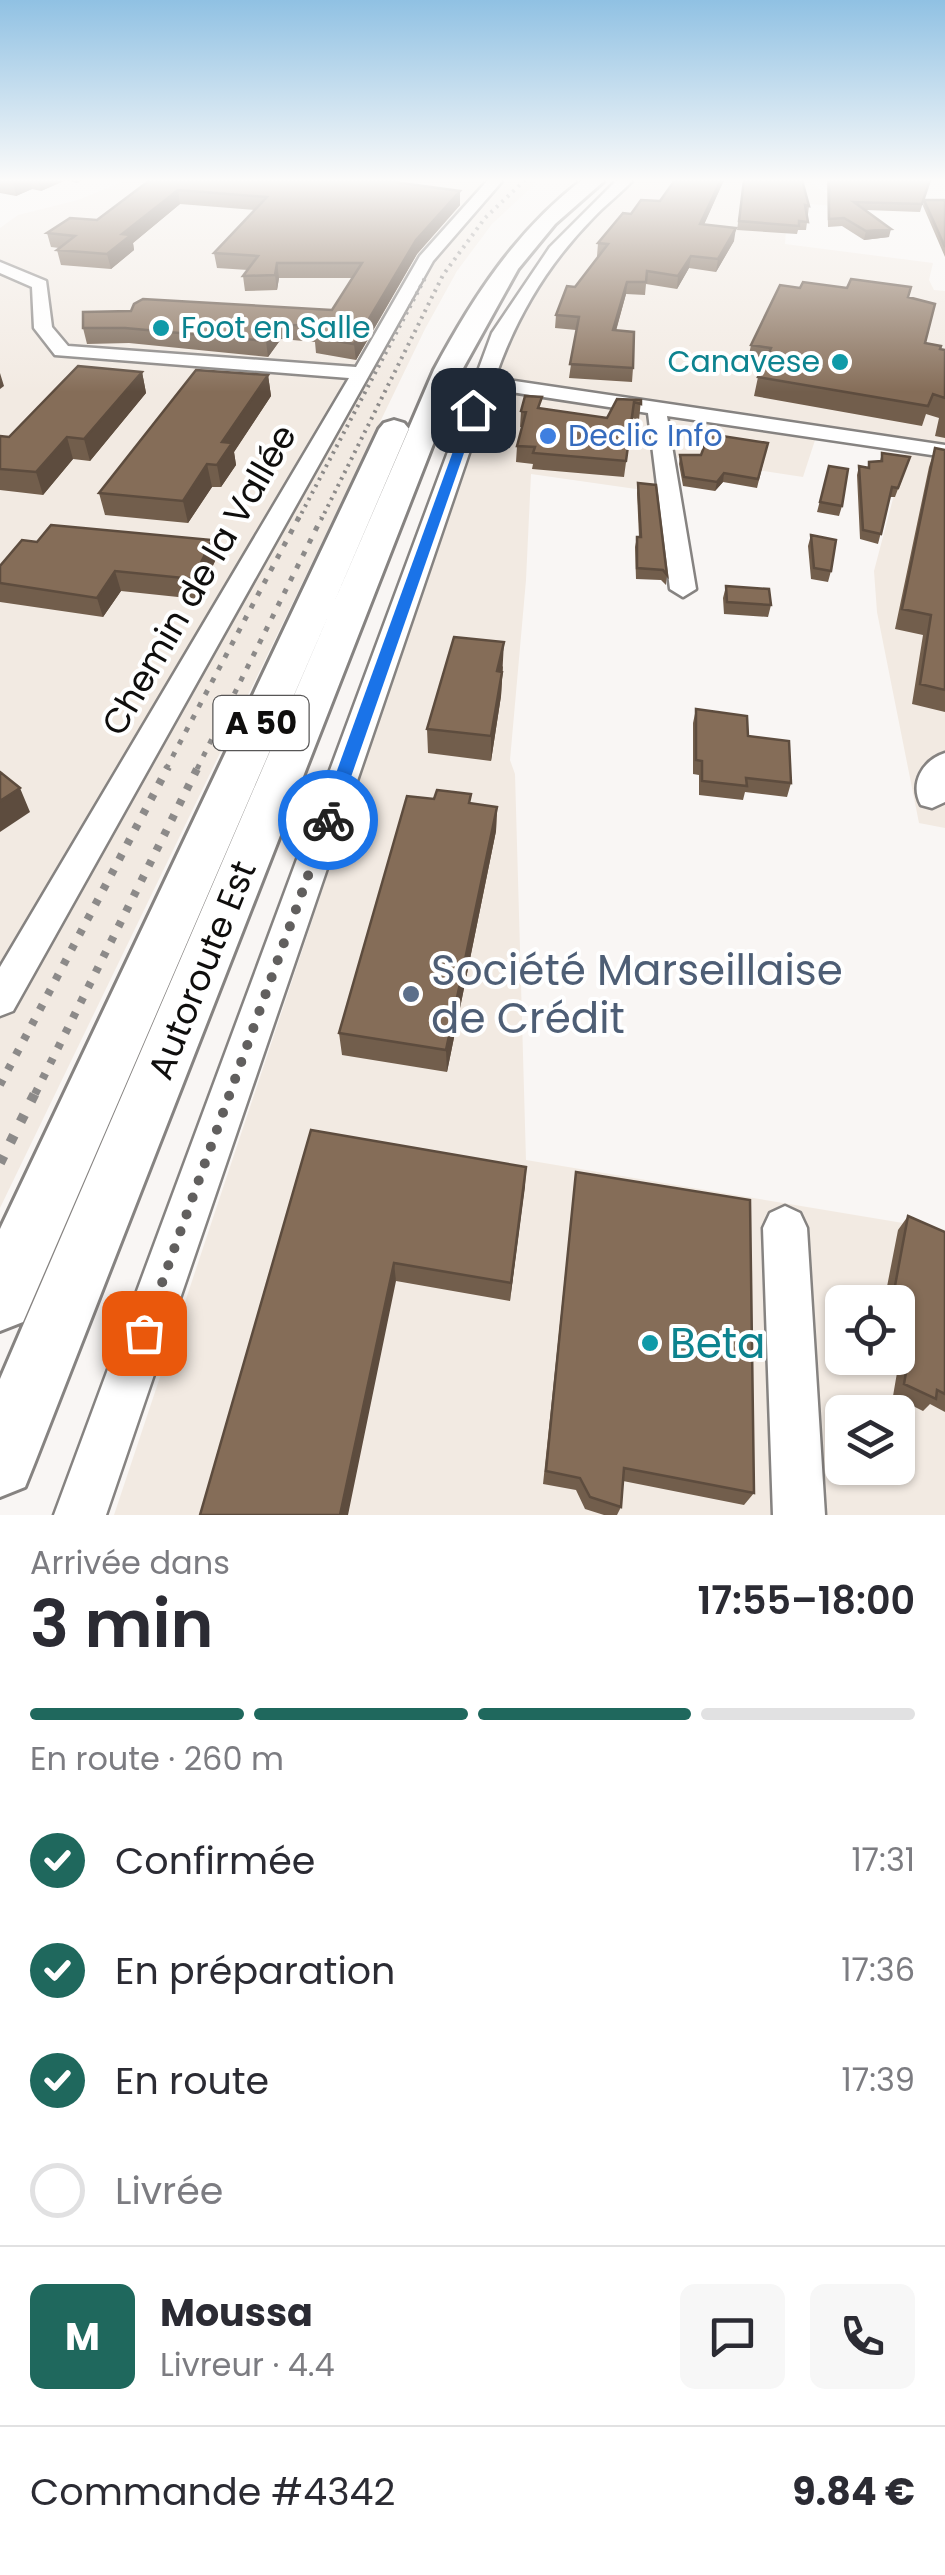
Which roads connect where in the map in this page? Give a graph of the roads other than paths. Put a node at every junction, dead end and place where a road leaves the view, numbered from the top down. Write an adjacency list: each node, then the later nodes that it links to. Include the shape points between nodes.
1 (432, 251): 6 (street, Chemin de la Vallée)
2 (496, 251): 15 (highway, Autoroute Est / A 50, via 422,366)
3 (521, 251): 16 (highway, Autoroute Est / A 50, via 448,370)
4 (549, 251): 7 (street, via 502,333)
5 (0, 268): 6 (street, via 40,285 43,328 62,350)
6 (359, 373): 13 (street, Chemin de la Vallée)
7 (484, 382): 8 (street); 17 (street)
8 (660, 406): 9 (street); 10 (street)
9 (945, 451)
10 (683, 589)
11 (945, 764): 12 (street, via 936,769)
12 (932, 796)
13 (0, 1000)
14 (784, 1228): 18 (street)
15 (0, 1299)
16 (0, 1462)
17 (80, 1515)
18 (799, 1515)

